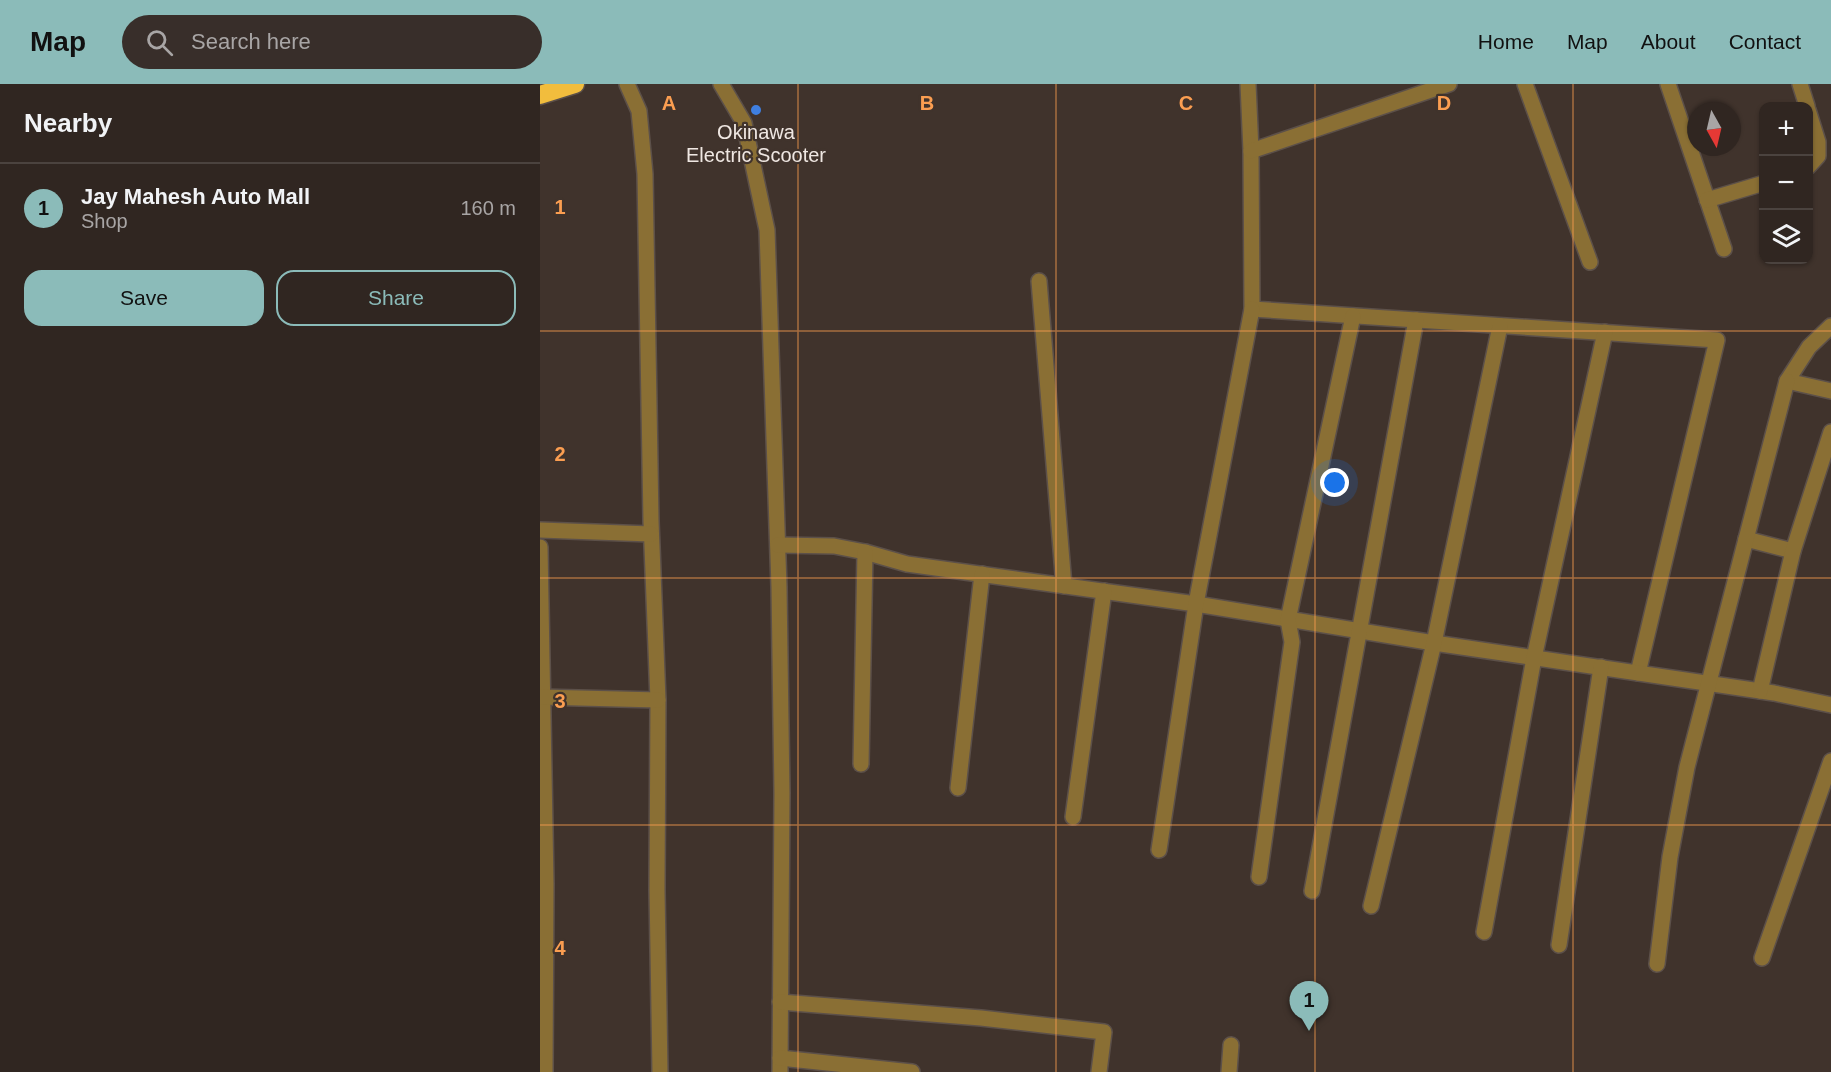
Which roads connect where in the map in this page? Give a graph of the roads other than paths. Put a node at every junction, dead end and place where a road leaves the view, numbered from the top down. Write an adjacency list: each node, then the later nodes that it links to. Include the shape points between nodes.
1 (575, 84): 9 (highway)
2 (627, 84): 29 (street, via 639,111 645,174)
3 (721, 84): 31 (street, via 744,123 767,230)
4 (1248, 84): 12 (street)
5 (1449, 84): 12 (street)
6 (1525, 84): 17 (street)
7 (1668, 84): 15 (street)
8 (1800, 84): 10 (street)
9 (540, 94)
10 (1806, 102)
11 (1813, 125): 13 (street, via 1818,156)
12 (1251, 151): 19 (street)
13 (1813, 162)
14 (1759, 184): 15 (street)
15 (1707, 200): 16 (street)
16 (1724, 249)
17 (1590, 261)
18 (1039, 281): 36 (street)
19 (1252, 309): 20 (street); 38 (street)
20 (1353, 316): 21 (street); 39 (street)
21 (1416, 320): 22 (street); 40 (street)
22 (1500, 326): 24 (street); 41 (street)
23 (1831, 326): 25 (street, via 1809,347)
24 (1605, 333): 42 (street); 44 (street, via 1717,340)
25 (1787, 381): 26 (street); 30 (street)
26 (1831, 391)
27 (1831, 432): 34 (street)
28 (540, 530): 29 (street)
29 (651, 534): 48 (street)
30 (1746, 539): 34 (street); 45 (street)
31 (778, 546): 33 (street); 62 (street)
32 (540, 547): 47 (street)
33 (858, 550): 35 (street, via 907,564); 51 (street)
34 (1793, 550): 46 (street)
35 (982, 574): 36 (street); 52 (street)
36 (1064, 586): 37 (street)
37 (1104, 591): 38 (street); 53 (street)
38 (1196, 604): 39 (street); 54 (street)
39 (1288, 620): 40 (street); 55 (street, via 1292,642)
40 (1359, 631): 41 (street); 56 (street)
41 (1434, 643): 42 (street); 57 (street)
42 (1534, 658): 43 (street); 58 (street)
43 (1600, 667): 44 (street); 59 (street)
44 (1638, 673): 45 (street)
45 (1708, 683): 46 (street); 61 (street, via 1686,767)
46 (1760, 691): 49 (street)
47 (541, 697): 48 (street); 65 (street, via 546,884)
48 (658, 700): 66 (street)
49 (1831, 705)
50 (1831, 761): 60 (street)
51 (861, 764)
52 (958, 788)
53 (1073, 817)
54 (1159, 850)
55 (1259, 877)
56 (1312, 891)
57 (1371, 906)
58 (1484, 932)
59 (1559, 945)
60 (1762, 958)
61 (1657, 964)
62 (780, 1002): 64 (street); 68 (street, via 1104,1032)
63 (1231, 1045): 69 (street)
64 (780, 1065): 67 (street)
65 (545, 1072)
66 (660, 1072)
67 (912, 1072)
68 (1099, 1072)
69 (1229, 1072)

